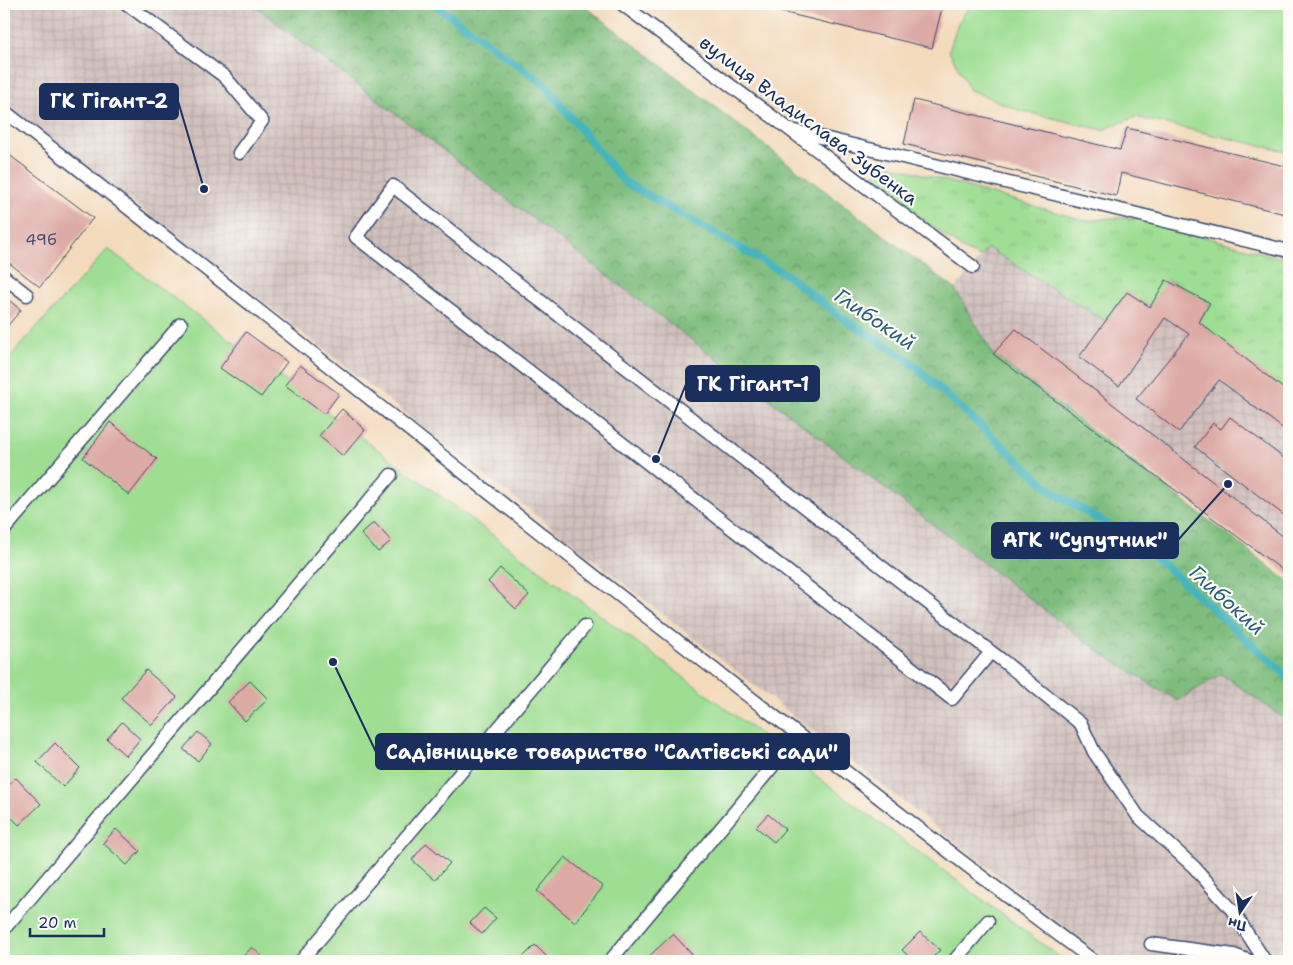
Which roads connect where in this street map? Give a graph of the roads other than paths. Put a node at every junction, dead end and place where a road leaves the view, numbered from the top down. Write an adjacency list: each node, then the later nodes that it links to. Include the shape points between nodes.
1 (127, 4): 5 (lane, via 225,77 262,121)
2 (622, 4): 4 (lane, вулиця Владислава Зубенка)
3 (4, 111): 22 (lane, via 669,635)
4 (791, 130): 6 (lane); 7 (lane, вулиця Владислава Зубенка)
5 (239, 152)
6 (1289, 251)
7 (973, 267)
8 (4, 277): 9 (lane)
9 (27, 295)
10 (181, 324): 12 (lane)
11 (392, 475): 17 (lane)
12 (4, 530)
13 (585, 626): 19 (lane)
14 (991, 652): 14 (lane, via 393,186 356,237 952,699); 24 (lane, via 1081,724 1094,752 1138,816 1194,867 1232,910)
15 (772, 767): 20 (lane)
16 (988, 921): 21 (lane)
17 (4, 929)
18 (1150, 944): 23 (lane, via 1234,955)
19 (301, 961)
20 (610, 961)
21 (954, 961)
22 (1094, 961)
23 (1250, 961)
24 (1265, 961)

